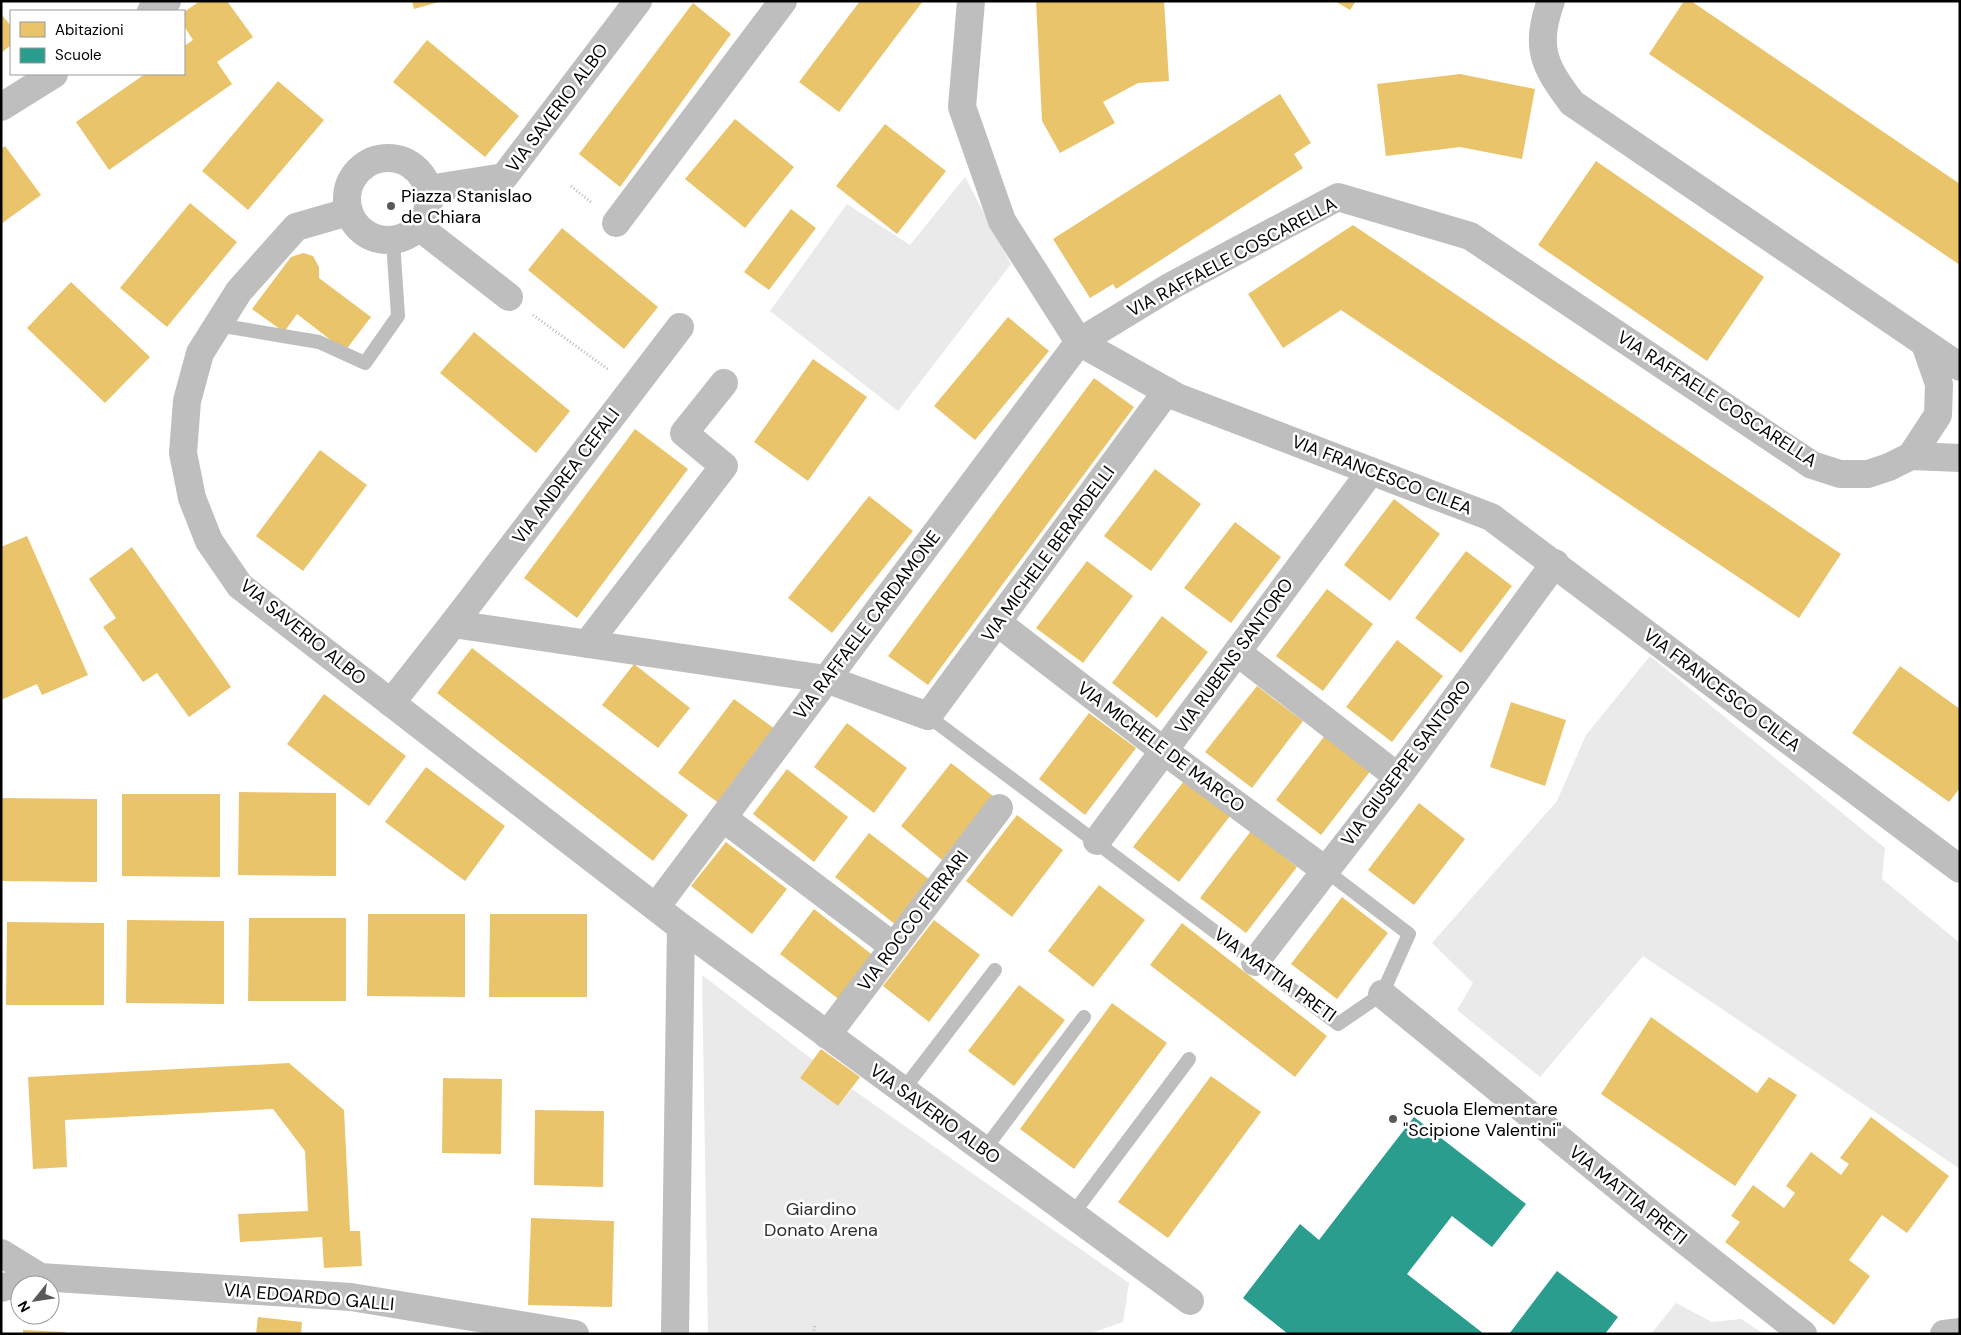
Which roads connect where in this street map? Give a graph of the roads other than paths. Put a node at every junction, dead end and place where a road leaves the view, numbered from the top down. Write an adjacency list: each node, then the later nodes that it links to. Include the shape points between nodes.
1 (167, 1): 6 (street)
2 (638, 1): 9 (street, VIA SAVERIO ALBO, via 504,177)
3 (782, 1): 11 (street)
4 (971, 1): 17 (street, VIA FRANCESCO CILEA, via 962,107 1002,221)
5 (1551, 1): 18 (street, via 1542,31 1542,52 1554,79 1572,103)
6 (153, 10)
7 (52, 75): 8 (street)
8 (1, 107)
9 (428, 189): 10 (street, via 423,177 404,160 377,159 366,164 349,184); 12 (street, via 426,215)
10 (348, 212): 13 (street, via 366,235); 15 (street, VIA SAVERIO ALBO, via 296,227 239,291)
11 (616, 223)
12 (418, 227): 13 (street, via 407,236); 14 (street)
13 (394, 240): 15 (lane, via 398,316 365,363 318,342)
14 (509, 297)
15 (218, 325): 31 (street, VIA SAVERIO ALBO, via 200,353 187,401 183,452 192,498 209,540 240,586)
16 (680, 327): 27 (street, VIA ANDREA CEFALI)
17 (1079, 342): 21 (street, VIA FRANCESCO CILEA); 22 (street, VIA RAFFAELE COSCARELLA, via 1171,286 1338,197 1470,236 1812,465 1840,474 1868,474); 30 (street, VIA RAFFAELE CARDAMONE)
18 (1925, 344): 19 (street); 22 (street, VIA RAFFAELE COSCARELLA, via 1939,384 1938,416)
19 (1960, 367)
20 (724, 383): 28 (street, via 684,434 724,466)
21 (1167, 390): 24 (street, VIA FRANCESCO CILEA); 26 (street, VIA MICHELE BERARDELLI)
22 (1911, 456): 23 (street)
23 (1960, 458)
24 (1371, 472): 25 (street, VIA FRANCESCO CILEA, via 1491,517); 29 (street, VIA RUBENS SANTORO)
25 (1555, 563): 34 (street, VIA GIUSEPPE SANTORO); 38 (street, VIA FRANCESCO CILEA)
26 (998, 623): 32 (street, VIA MICHELE BERARDELLI); 33 (street, VIA MICHELE DE MARCO)
27 (453, 624): 28 (street); 31 (street, VIA ANDREA CEFALI)
28 (587, 644): 30 (street)
29 (1237, 652): 33 (street, VIA RUBENS SANTORO); 34 (street)
30 (826, 679): 32 (street); 36 (street, VIA RAFFAELE CARDAMONE)
31 (391, 703): 40 (street, VIA SAVERIO ALBO)
32 (928, 716): 37 (lane, VIA MATTIA PRETI)
33 (1164, 751): 37 (street, VIA RUBENS SANTORO); 39 (street, VIA MICHELE DE MARCO)
34 (1398, 777): 39 (street, VIA GIUSEPPE SANTORO)
35 (999, 808): 42 (street, VIA ROCCO FERRARI)
36 (723, 818): 40 (street, VIA RAFFAELE CARDAMONE); 42 (street)
37 (1097, 841): 43 (lane, VIA MATTIA PRETI)
38 (1960, 869)
39 (1325, 870): 43 (street, VIA GIUSEPPE SANTORO); 45 (lane, via 1409,934)
40 (656, 907): 41 (street, VIA SAVERIO ALBO)
41 (681, 927): 47 (street, VIA SAVERIO ALBO); 58 (street)
42 (893, 946): 47 (street, VIA ROCCO FERRARI)
43 (1255, 962): 45 (lane, VIA MATTIA PRETI, via 1338,1024)
44 (995, 970): 49 (lane)
45 (1382, 994): 59 (street, VIA MATTIA PRETI)
46 (1084, 1017): 50 (lane)
47 (827, 1035): 49 (street, VIA SAVERIO ALBO)
48 (1189, 1059): 51 (lane)
49 (903, 1090): 50 (street, VIA SAVERIO ALBO)
50 (984, 1150): 51 (street, VIA SAVERIO ALBO)
51 (1072, 1215): 55 (street, VIA SAVERIO ALBO)
52 (1, 1253): 53 (street, VIA EDOARDO GALLI)
53 (37, 1275)
54 (60, 1278): 57 (street, VIA EDOARDO GALLI, via 351,1297)
55 (1190, 1301)
56 (1960, 1332): 60 (street)
57 (575, 1334)
58 (675, 1334)
59 (1803, 1334)
60 (1944, 1334)

